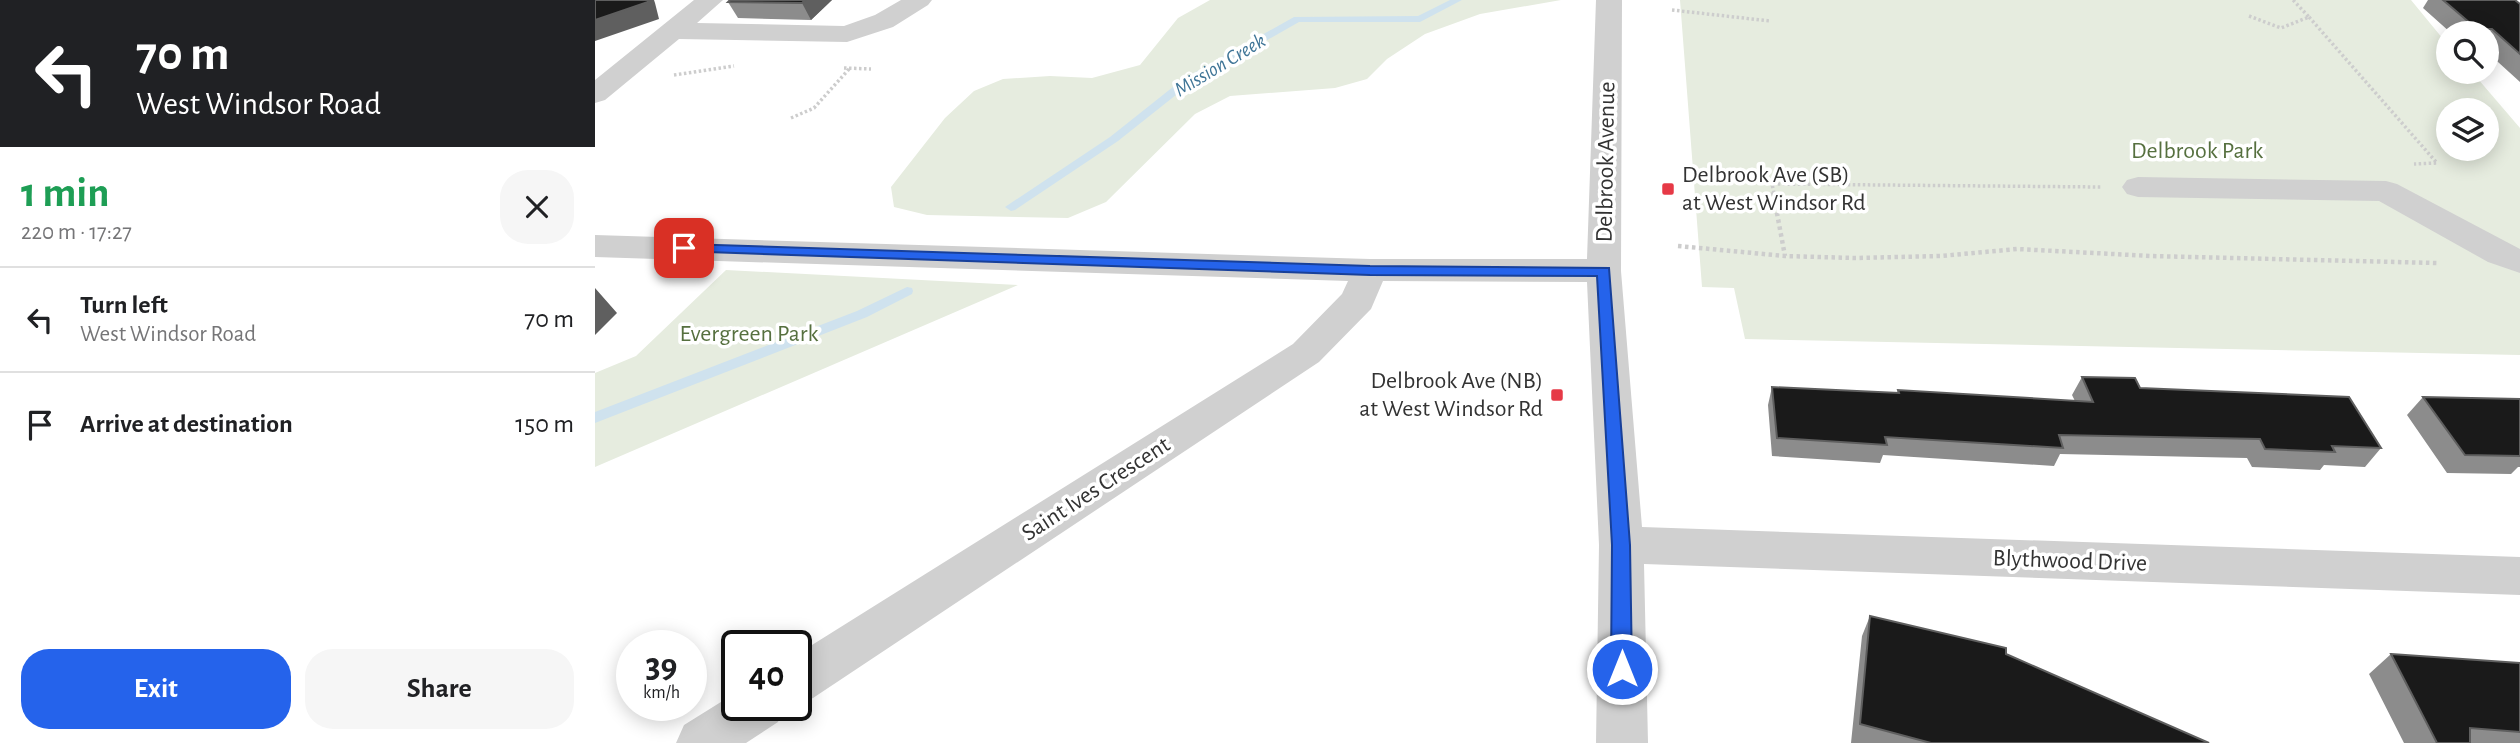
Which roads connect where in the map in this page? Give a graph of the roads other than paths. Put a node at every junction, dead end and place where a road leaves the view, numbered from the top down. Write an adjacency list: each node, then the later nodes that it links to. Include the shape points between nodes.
1 (710, 0): 4 (street)
2 (919, 0): 4 (street, via 884,21 847,34)
3 (1609, 0): 10 (street, Delbrook Avenue)
4 (671, 31): 5 (street)
5 (595, 94)
6 (2138, 187): 8 (street, via 2386,191)
7 (595, 246): 9 (street)
8 (2510, 258)
9 (1370, 271): 10 (street); 13 (street, Saint Ives Crescent, via 1358,300 1306,353)
10 (1604, 271): 11 (street, Delbrook Avenue)
11 (1621, 545): 12 (street, Blythwood Drive); 16 (street, Delbrook Avenue)
12 (2520, 576)
13 (812, 672)
14 (736, 721): 15 (street)
15 (702, 743)
16 (1622, 743)

